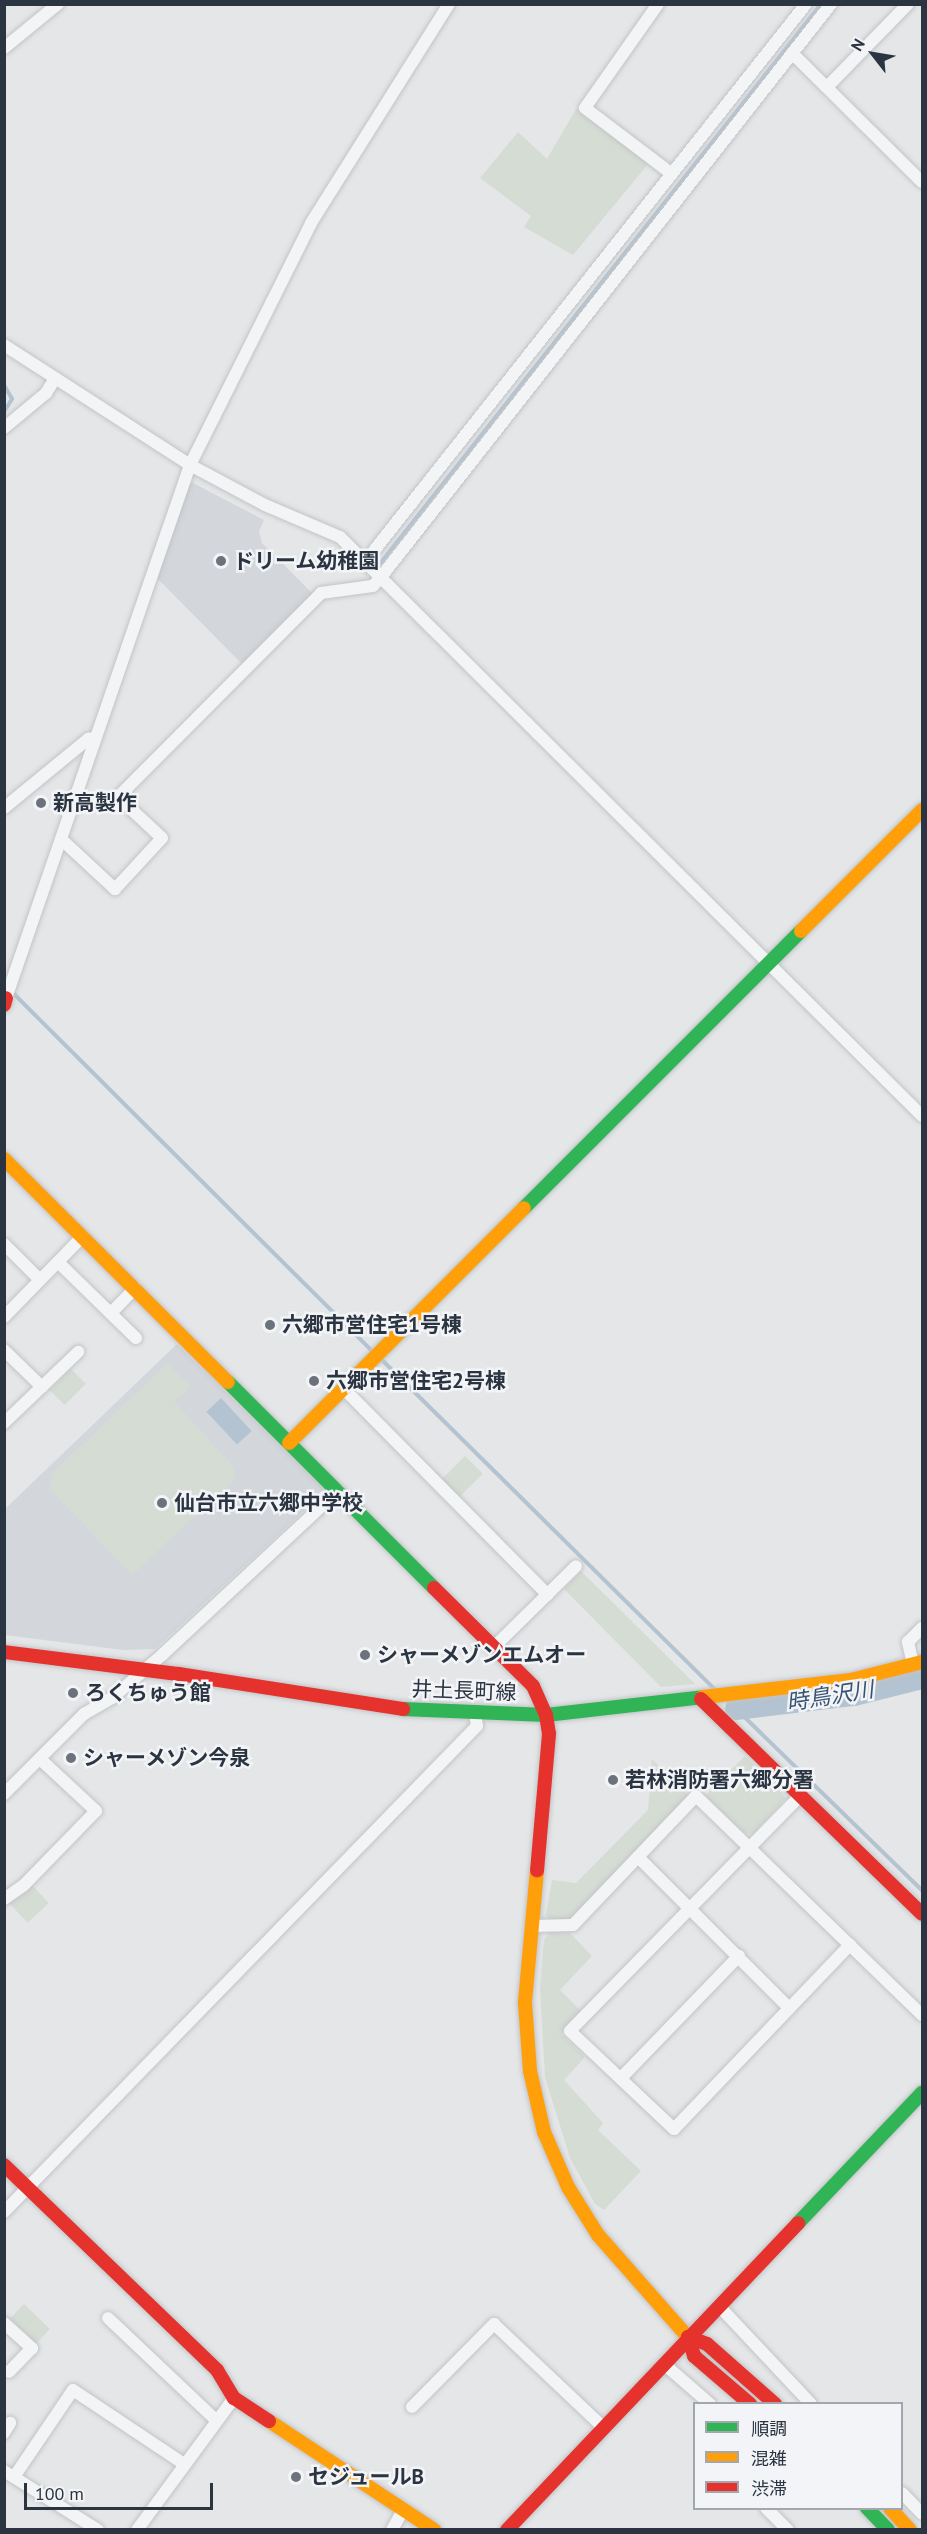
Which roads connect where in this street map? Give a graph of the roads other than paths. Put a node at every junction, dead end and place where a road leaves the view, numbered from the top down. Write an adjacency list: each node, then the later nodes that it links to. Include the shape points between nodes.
1 (58, 4): 7 (street)
2 (449, 4): 15 (street, via 312,223)
3 (658, 4): 10 (street, via 585,108)
4 (806, 4): 10 (street)
5 (831, 4): 8 (street)
6 (908, 4): 9 (street)
7 (4, 48)
8 (792, 53): 9 (street); 16 (street)
9 (827, 87): 11 (street)
10 (672, 174): 16 (street)
11 (922, 182)
12 (4, 345): 13 (street)
13 (54, 380): 14 (street, via 46,393); 15 (street)
14 (4, 428)
15 (190, 465): 16 (street, via 265,505 340,537); 17 (street)
16 (372, 569): 20 (street, via 373,586 321,593 118,797 162,838 115,890); 21 (street)
17 (95, 738): 18 (street, via 87,739); 20 (street)
18 (4, 808)
19 (922, 810): 21 (main road)
20 (61, 839): 22 (street)
21 (768, 962): 23 (street); 36 (main road)
22 (5, 1002)
23 (922, 1116)
24 (4, 1159): 25 (main road)
25 (83, 1236): 27 (street); 29 (main road)
26 (4, 1244): 28 (street)
27 (58, 1262): 28 (street); 30 (street)
28 (40, 1280): 31 (street)
29 (135, 1288): 30 (street); 38 (main road)
30 (111, 1313): 32 (street)
31 (4, 1317)
32 (136, 1338)
33 (4, 1350): 35 (street)
34 (78, 1352): 35 (street)
35 (42, 1387): 37 (street)
36 (343, 1388): 38 (main road); 41 (street)
37 (4, 1423)
38 (289, 1443): 39 (main road)
39 (338, 1491): 43 (main road); 46 (street)
40 (576, 1566): 41 (street)
41 (548, 1595): 43 (street)
42 (922, 1628): 45 (street, via 908,1642)
43 (494, 1647): 49 (main road, via 533,1686)
44 (4, 1652): 46 (main road, 井土長町線)
45 (918, 1663): 47 (main road, 井土長町線, via 852,1680)
46 (144, 1669): 48 (main road, 井土長町線, via 368,1706); 50 (street, via 112,1698 84,1714)
47 (706, 1698): 49 (main road, 井土長町線); 52 (main road)
48 (475, 1713): 49 (main road, 井土長町線); 66 (street, via 477,1726)
49 (546, 1715): 58 (main road, via 548,1749)
50 (40, 1759): 51 (street); 55 (street, via 96,1811)
51 (4, 1794)
52 (799, 1797): 53 (street); 57 (main road)
53 (750, 1848): 54 (street, via 696,1796); 56 (street); 59 (street)
54 (638, 1857): 56 (street); 58 (street, via 573,1925)
55 (4, 1899)
56 (691, 1909): 60 (street); 63 (street, via 570,2031)
57 (922, 1914)
58 (531, 1926): 71 (main road, via 525,2003 527,2037 530,2071 544,2132 568,2187 598,2235)
59 (850, 1945): 61 (street); 62 (street)
60 (739, 1956): 61 (street); 63 (street)
61 (789, 2008): 63 (street, via 674,2129)
62 (922, 2015)
63 (621, 2078)
64 (922, 2093): 68 (main road)
65 (4, 2165): 66 (main road)
66 (29, 2188): 67 (street); 74 (main road, via 218,2370)
67 (4, 2212)
68 (719, 2306): 71 (main road); 78 (street)
69 (108, 2318): 80 (street)
70 (4, 2323): 73 (street, via 32,2348)
71 (688, 2337): 72 (main road); 76 (main road, via 694,2355); 77 (main road, via 707,2344)
72 (664, 2364): 75 (street); 81 (main road)
73 (9, 2372)
74 (234, 2398): 80 (street); 85 (main road)
75 (709, 2402)
76 (749, 2402)
77 (775, 2402)
78 (810, 2402)
79 (412, 2407): 81 (street, via 494,2324)
80 (216, 2420): 82 (street)
81 (603, 2427): 94 (main road)
82 (184, 2464): 83 (street, via 73,2390); 91 (street)
83 (9, 2474): 90 (street)
84 (903, 2494): 89 (street)
85 (403, 2510): 92 (street); 93 (main road)
86 (768, 2510): 95 (street)
87 (869, 2510): 96 (main road)
88 (892, 2510): 97 (main road)
89 (922, 2514)
90 (98, 2529)
91 (137, 2529)
92 (392, 2529)
93 (434, 2529)
94 (507, 2529)
95 (788, 2529)
96 (888, 2529)
97 (910, 2529)

